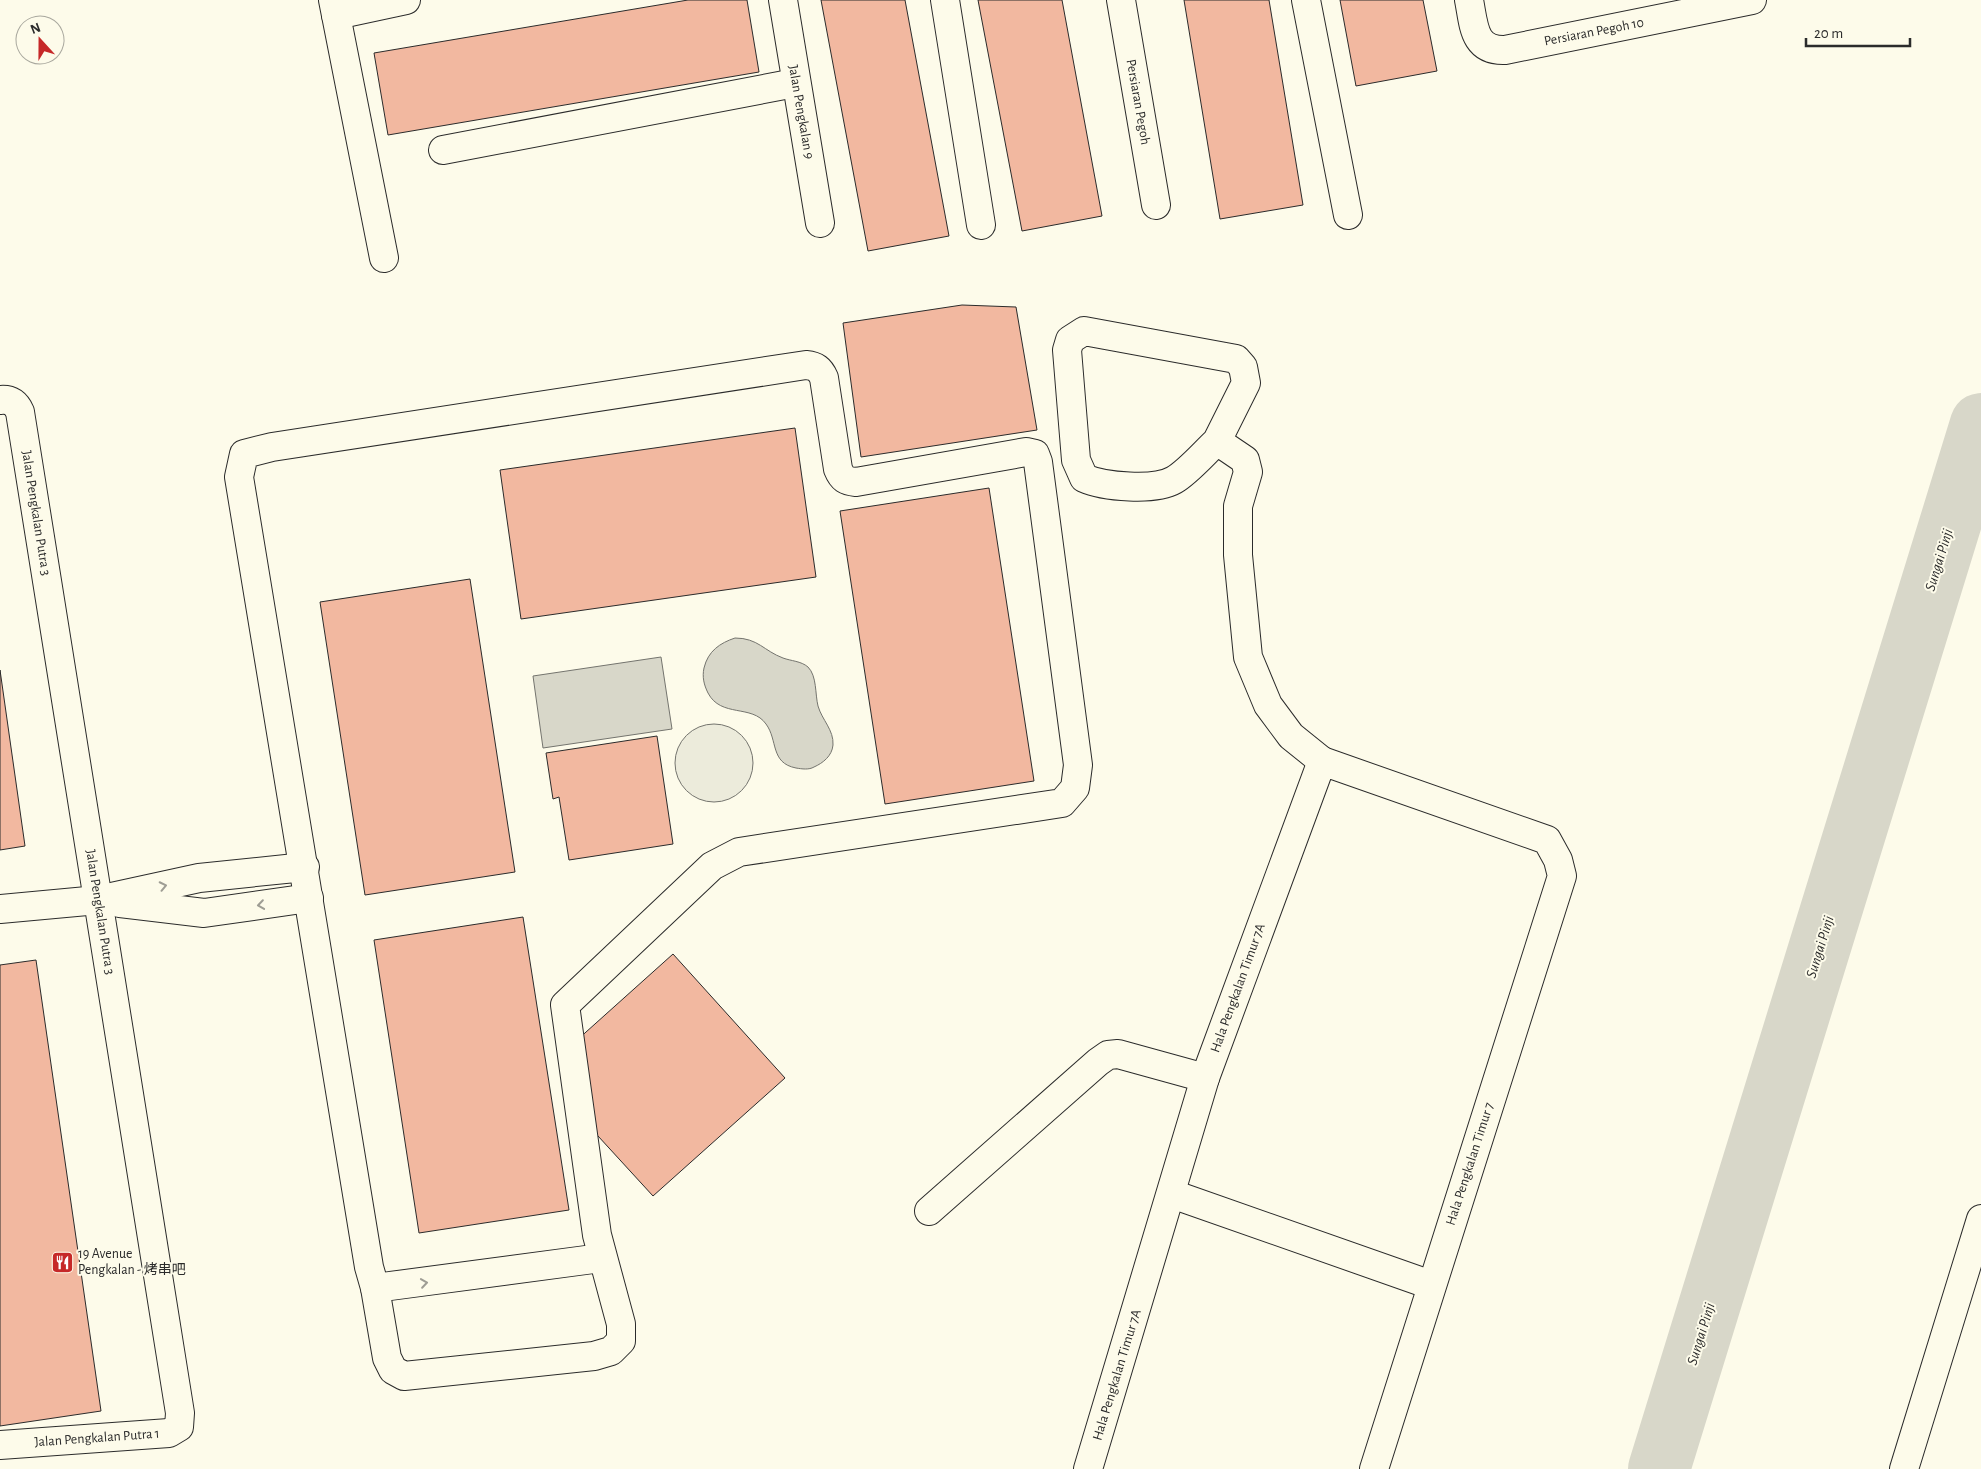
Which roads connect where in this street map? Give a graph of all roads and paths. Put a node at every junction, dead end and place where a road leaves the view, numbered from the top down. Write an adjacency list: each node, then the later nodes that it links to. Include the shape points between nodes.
1 (406, 0): 8 (street)
2 (783, 0): 9 (street, Jalan Pengkalan 9)
3 (945, 0): 14 (street)
4 (1121, 0): 11 (street, Persiaran Pegoh)
5 (1306, 0): 12 (street)
6 (1469, 0): 7 (street, Persiaran Pegoh 10, via 1478,40 1495,50)
7 (1752, 0)
8 (334, 7): 15 (street)
9 (795, 83): 10 (street); 13 (street, Jalan Pengkalan 9)
10 (443, 150)
11 (1156, 205)
12 (1348, 215)
13 (820, 223)
14 (981, 225)
15 (384, 258)
16 (10, 406): 21 (street, Jalan Pengkalan Putra 3)
17 (1217, 441): 17 (street, via 1174,480 1150,486 1095,483 1084,478 1076,460 1067,350 1070,340 1084,330 1236,359 1243,367 1246,383); 18 (street, via 1245,460 1247,465 1238,506 1238,555 1248,657 1268,704 1291,736)
18 (1322, 761): 23 (street, Hala Pengkalan Timur 7A); 28 (street, Hala Pengkalan Timur 7, via 1547,840 1562,876)
19 (304, 867): 20 (street); 21 (street, one-way to 19, via 199,878); 27 (street, via 239,477 244,454 272,447 806,365 814,366 824,378 838,470 848,482 1026,452 1035,454 1078,765 1076,788 1062,803 739,852 712,866 565,1005)
20 (309, 898): 21 (street, one-way to 21, via 204,913); 29 (street)
21 (98, 900): 22 (street); 30 (street, Jalan Pengkalan Putra 3)
22 (0, 909)
23 (1205, 1078): 24 (street, Hala Pengkalan Timur 7A); 25 (street, via 1118,1054 1108,1055)
24 (1172, 1194): 28 (street); 32 (street, Hala Pengkalan Timur 7A)
25 (929, 1211)
26 (1981, 1219): 34 (street)
27 (601, 1258): 29 (street, one-way to 27); 29 (street, via 621,1324 621,1341 611,1350 594,1356 404,1376 393,1370 387,1358)
28 (1431, 1284): 33 (street, Hala Pengkalan Timur 7)
29 (375, 1288)
30 (180, 1413): 31 (street, Jalan Pengkalan Putra 1, via 179,1427 169,1433)
31 (0, 1445)
32 (1088, 1469)
33 (1374, 1469)
34 (1904, 1469)

